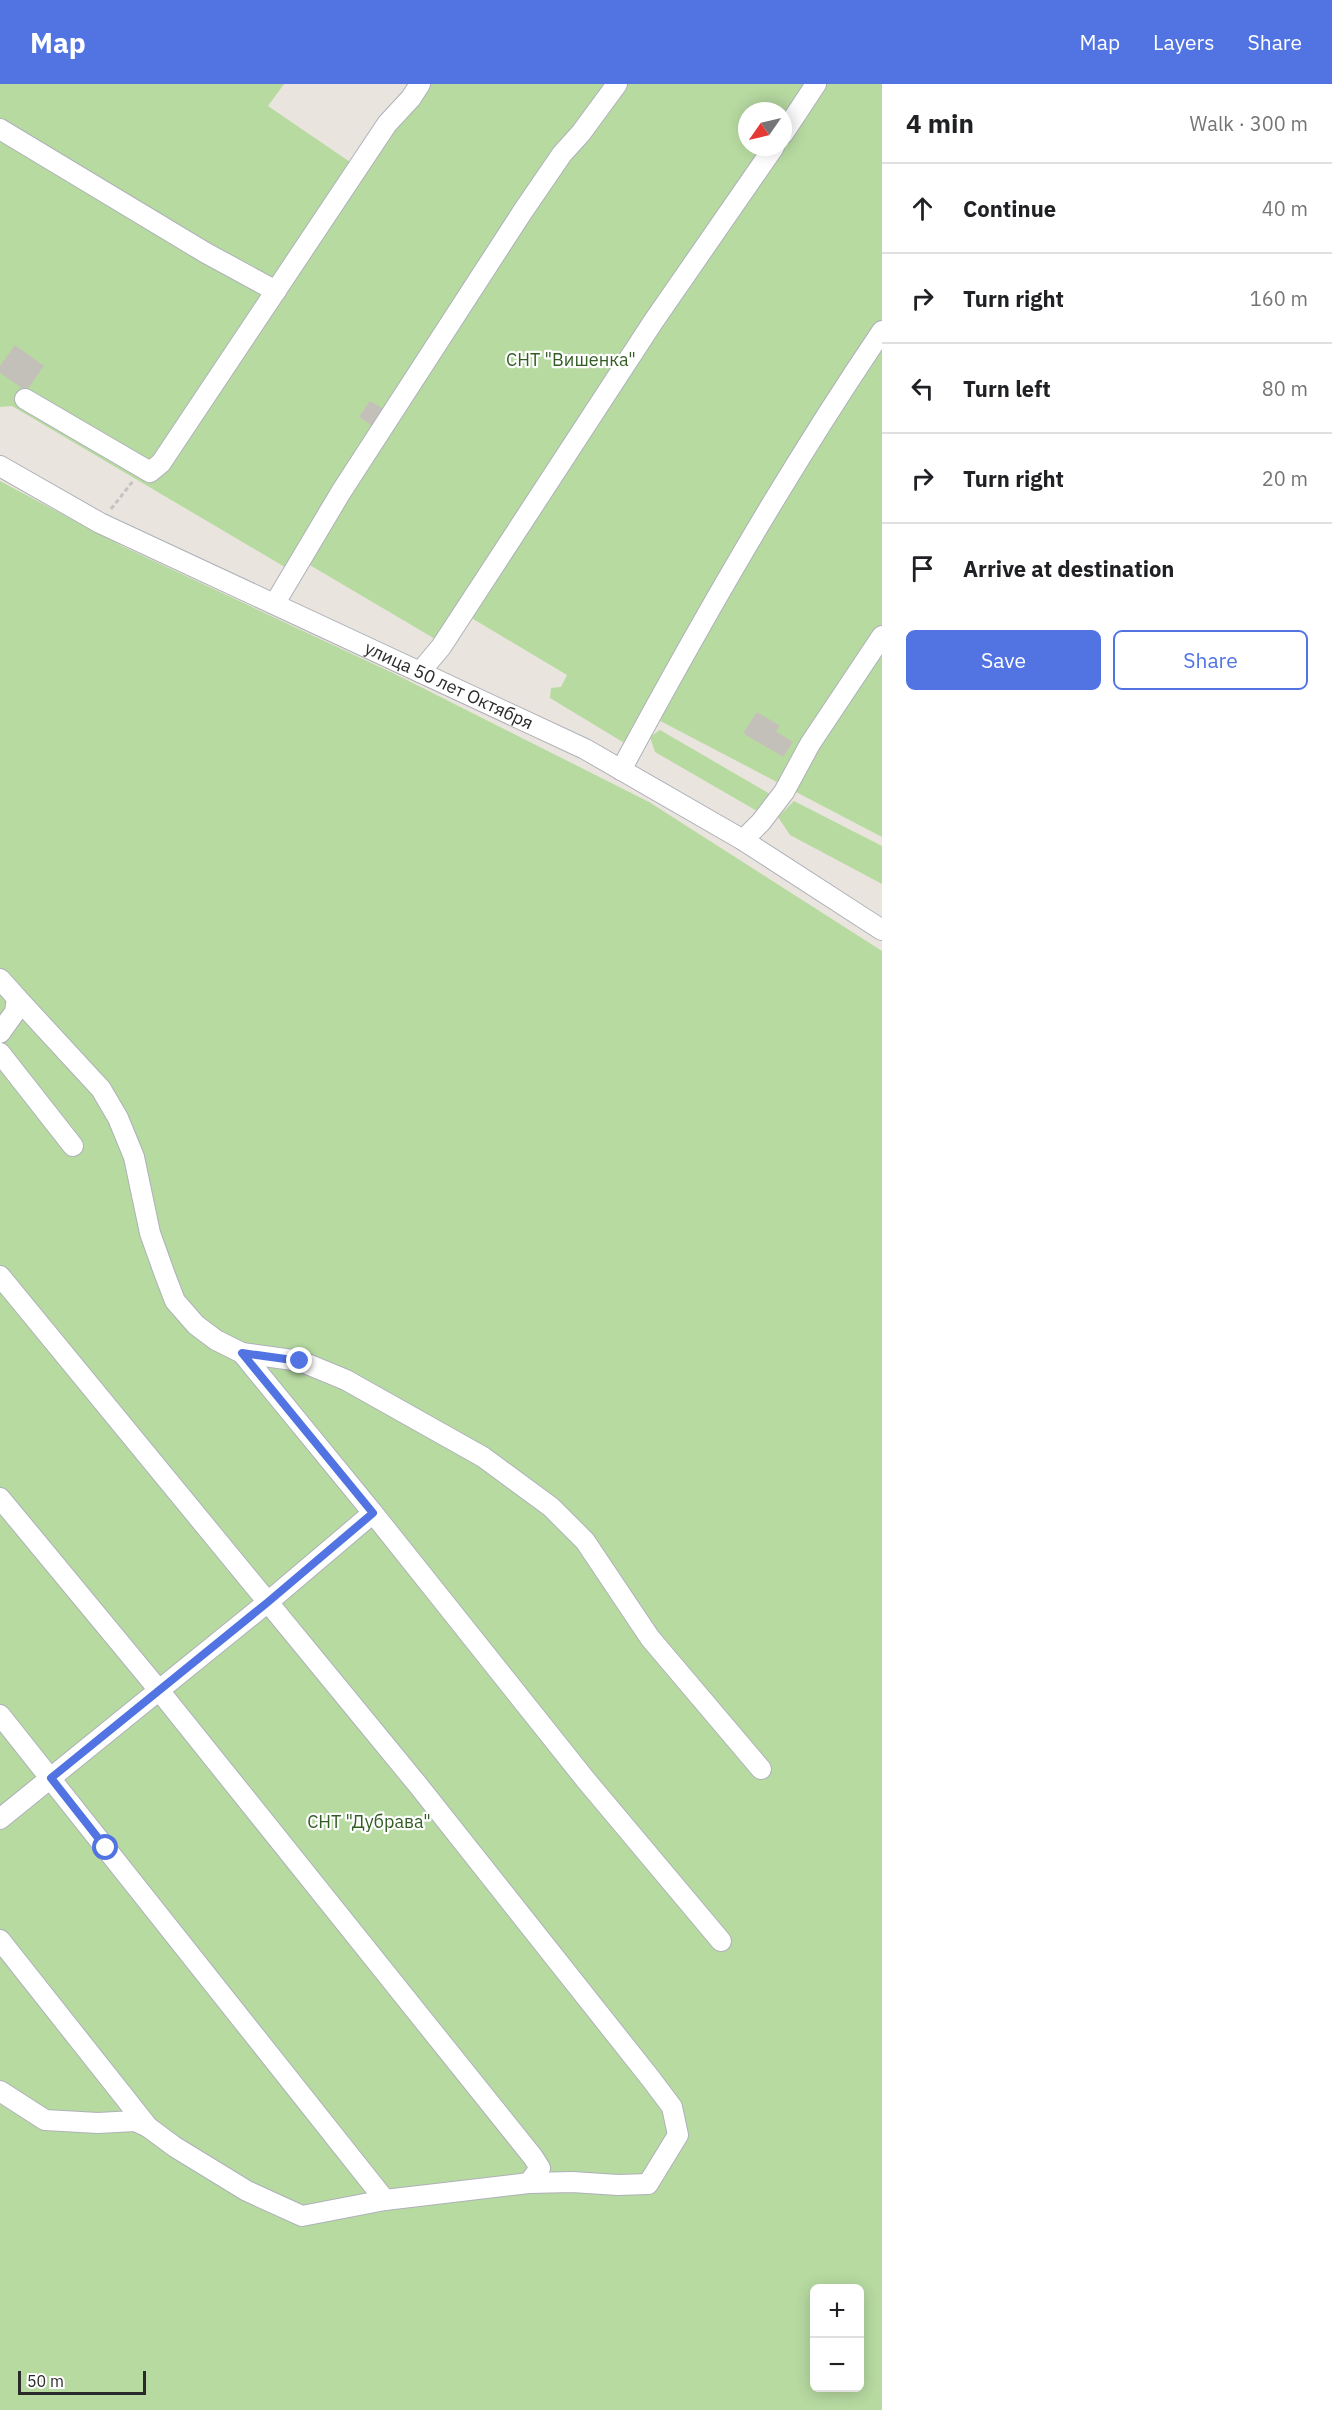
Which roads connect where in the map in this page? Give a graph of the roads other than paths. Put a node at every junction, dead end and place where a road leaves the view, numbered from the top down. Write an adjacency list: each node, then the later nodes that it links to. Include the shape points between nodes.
1 (420, 84): 7 (street, via 387,124)
2 (617, 84): 11 (street, via 523,211 341,492)
3 (816, 84): 4 (street)
4 (792, 120)
5 (0, 129): 7 (street)
6 (768, 156): 13 (street, via 652,322 441,647)
7 (276, 291): 9 (street, via 161,463 150,472)
8 (882, 331): 14 (street, via 822,419 739,556)
9 (25, 399)
10 (0, 466): 11 (street, улица 50 лет Октября, via 100,523)
11 (275, 603): 13 (street, улица 50 лет Октября)
12 (882, 636): 15 (street, via 810,744 784,792)
13 (420, 672): 14 (street, улица 50 лет Октября, via 585,749)
14 (621, 770): 15 (street, улица 50 лет Октября)
15 (743, 840): 16 (street, улица 50 лет Октября)
16 (882, 930)
17 (0, 979): 18 (street)
18 (17, 998): 19 (street, via 15,1012); 23 (street, via 100,1089 118,1118 134,1157 150,1233 175,1300 196,1325)
19 (0, 1033)
20 (0, 1053): 21 (street)
21 (73, 1146)
22 (0, 1276): 26 (street)
23 (242, 1353): 25 (street); 29 (street, via 300,1361 346,1380 483,1456 552,1507 585,1541 650,1638)
24 (0, 1498): 27 (street)
25 (373, 1513): 26 (street); 33 (street, via 585,1779)
26 (268, 1602): 27 (street); 36 (street, via 672,2107 678,2135 648,2184)
27 (158, 1689): 30 (street); 36 (street, via 533,2157 540,2168)
28 (0, 1715): 30 (street)
29 (761, 1769)
30 (51, 1778): 31 (street); 37 (street)
31 (0, 1819)
32 (0, 1940): 35 (street)
33 (721, 1941)
34 (0, 2091): 35 (street, via 45,2120 135,2121)
35 (148, 2127): 37 (street, via 247,2191 302,2216)
36 (530, 2183): 37 (street)
37 (385, 2200)

